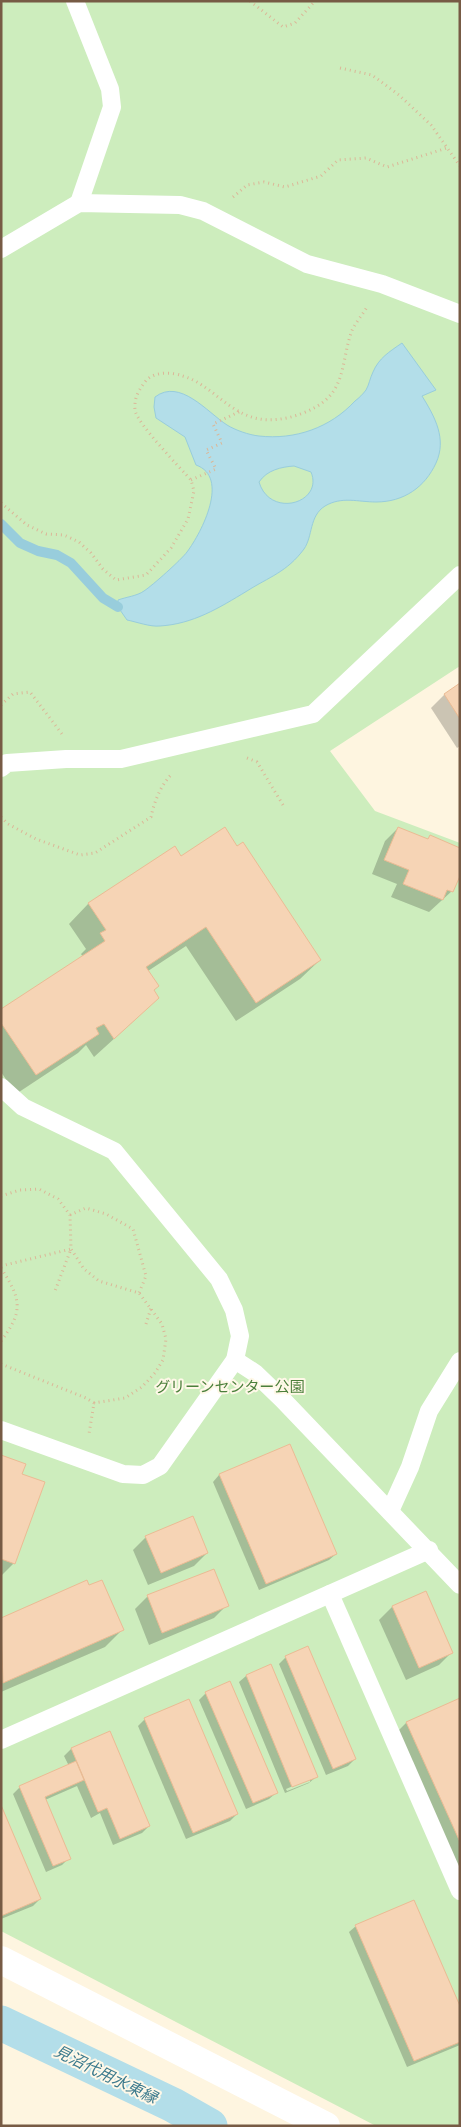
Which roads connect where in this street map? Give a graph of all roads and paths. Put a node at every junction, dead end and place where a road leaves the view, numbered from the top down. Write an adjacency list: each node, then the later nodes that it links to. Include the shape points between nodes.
1 (75, 1): 7 (lane, via 110,89 112,107)
2 (250, 1): 3 (path, via 283,27 295,23)
3 (315, 1)
4 (340, 68): 5 (path, via 372,75 399,95 431,125)
5 (447, 148): 6 (path); 8 (path, via 387,167 366,158 338,160 321,176 285,187 264,182 247,185 234,196)
6 (460, 166)
7 (79, 203): 8 (lane, via 180,205 204,211); 9 (lane)
8 (220, 220): 10 (lane, via 307,264)
9 (1, 249)
10 (382, 284): 11 (lane); 12 (path, via 352,330 340,382 329,397 314,408 275,420 254,418)
11 (460, 314)
12 (241, 411): 13 (path, via 213,424 222,443 206,450 216,469); 13 (path, via 202,385 168,372 148,378 137,392 135,412 144,427)
13 (191, 480): 14 (path, via 194,491 188,519 170,548 146,575 116,580 79,542 64,535 46,534 27,525)
14 (1, 503)
15 (460, 576): 19 (lane, via 313,714 121,759 7,763)
16 (1, 705): 17 (path, via 13,694 30,692)
17 (63, 736)
18 (241, 759): 21 (path, via 249,757 257,762)
19 (1, 768)
20 (180, 773): 22 (path, via 166,780 153,806 151,818 94,852 80,855 36,840)
21 (283, 806)
22 (1, 817)
23 (1, 1087): 33 (lane, via 23,1107 114,1151 219,1279 234,1310 240,1336)
24 (1, 1196): 25 (path, via 39,1189 58,1199)
25 (70, 1215): 26 (path); 29 (path, via 86,1208 134,1228 146,1276)
26 (71, 1249): 27 (path); 28 (path); 29 (path, via 84,1269 99,1281)
27 (1, 1267): 32 (path, via 11,1284 18,1311)
28 (55, 1291)
29 (139, 1293): 30 (path)
30 (151, 1308): 31 (path); 36 (path, via 162,1324 166,1339 163,1360 142,1388 125,1398)
31 (146, 1324)
32 (1, 1341)
33 (235, 1360): 38 (lane, via 160,1466 143,1475 123,1474); 39 (lane, via 276,1393)
34 (460, 1361): 39 (lane, via 429,1412)
35 (1, 1364): 36 (path)
36 (94, 1404): 38 (path)
37 (1, 1430): 38 (lane)
38 (85, 1460)
39 (390, 1511): 40 (lane)
40 (429, 1550): 41 (lane); 42 (lane)
41 (460, 1585)
42 (330, 1594): 43 (lane); 44 (lane)
43 (1, 1740)
44 (460, 1891)
45 (1, 1960): 46 (street)
46 (326, 2126)

